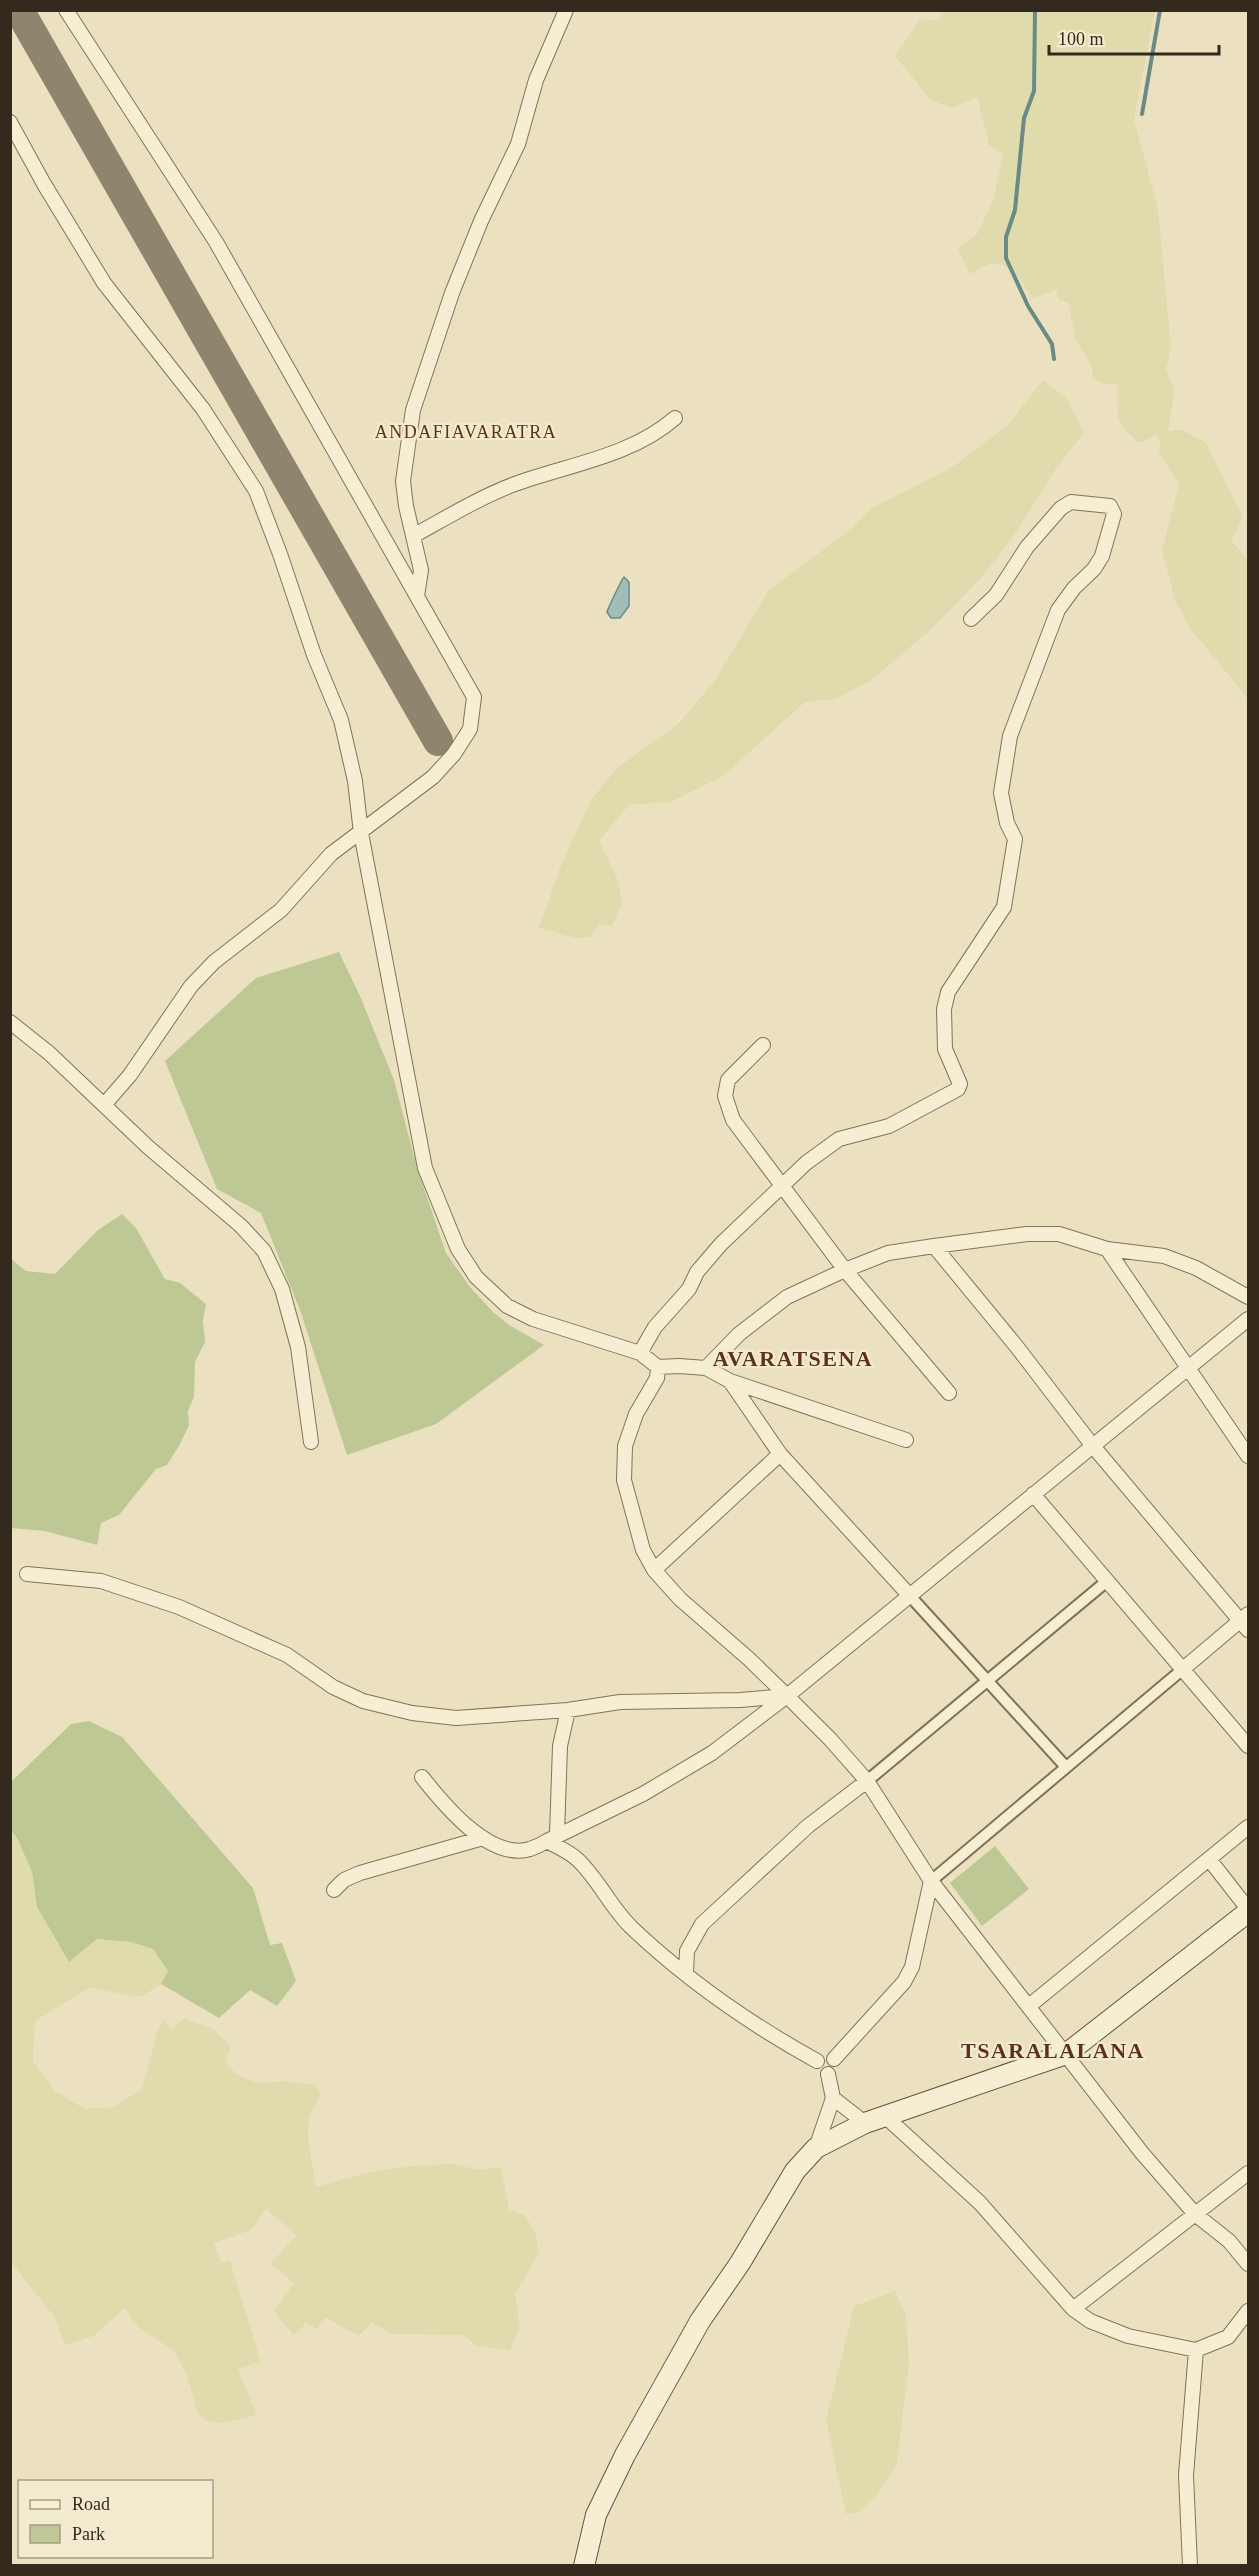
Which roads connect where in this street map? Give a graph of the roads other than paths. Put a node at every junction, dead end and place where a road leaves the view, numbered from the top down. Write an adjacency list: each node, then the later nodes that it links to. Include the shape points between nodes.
1 (66, 10): 6 (street, via 206,225)
2 (566, 10): 5 (street, via 536,80 518,144 452,293 413,410 403,481)
3 (10, 122): 8 (street, via 104,283 202,409 256,491 341,720 355,781)
4 (675, 418): 5 (street, via 661,430 626,447 513,485)
5 (413, 536): 6 (street, via 422,570)
6 (417, 596): 8 (street, via 474,697 470,729 433,777)
7 (971, 619): 12 (street, via 996,595 1027,547 1061,508 1071,502 1110,506 1114,514 1102,556 1058,610 1010,736 1001,793 1007,823 1016,839 1004,907 948,992 944,1009 945,1049 960,1084 890,1126 838,1139)
8 (361, 833): 11 (street, via 332,854 281,910 214,962 191,986 130,1075); 18 (street, via 424,1168 458,1249 477,1277 507,1306 533,1319)
9 (10, 1022): 11 (street)
10 (763, 1045): 12 (street, via 728,1080 725,1096 733,1120)
11 (104, 1104): 25 (street, via 264,1251 282,1288 298,1347)
12 (782, 1186): 15 (street); 18 (street, via 709,1258 689,1289 655,1327)
13 (934, 1246): 14 (street, via 1027,1234 1059,1234); 15 (street, via 888,1253); 26 (street)
14 (1107, 1249): 16 (street, via 1164,1256 1196,1268); 21 (street)
15 (845, 1270): 20 (street, via 787,1297 739,1334); 23 (street)
16 (1248, 1298)
17 (1248, 1319): 21 (street)
18 (640, 1353): 19 (street)
19 (658, 1367): 20 (street); 30 (street, via 657,1378 636,1414 625,1446 624,1480 643,1550)
20 (706, 1368): 22 (street)
21 (1188, 1368): 26 (street); 28 (street)
22 (730, 1381): 24 (street); 27 (street)
23 (949, 1393)
24 (906, 1440)
25 (311, 1442)
26 (1092, 1445): 29 (street); 34 (street)
27 (780, 1454): 30 (street); 33 (street)
28 (1248, 1456)
29 (1033, 1494): 32 (street); 33 (street)
30 (654, 1570): 37 (street, via 680,1599)
31 (27, 1574): 38 (street, via 101,1581 179,1607 287,1655 333,1687 363,1701 456,1718)
32 (1107, 1581): 35 (street); 36 (street)
33 (910, 1596): 36 (street); 37 (street)
34 (1246, 1621): 35 (street)
35 (1184, 1669): 39 (street); 40 (street)
36 (988, 1681): 40 (street); 42 (street)
37 (787, 1696): 38 (street, via 620,1702); 42 (street); 45 (street, via 712,1753 643,1794)
38 (568, 1710): 45 (street, via 560,1746)
39 (1248, 1746)
40 (1066, 1767): 47 (street)
41 (422, 1778): 44 (street, via 447,1809)
42 (867, 1781): 47 (street); 50 (street, via 808,1826 702,1924 687,1950)
43 (1248, 1827): 46 (street)
44 (483, 1838): 45 (street, via 507,1849 529,1850); 48 (street, via 360,1873)
45 (552, 1838): 50 (street, via 579,1861 625,1921)
46 (1209, 1859): 49 (street); 51 (street)
47 (931, 1881): 51 (street); 53 (street, via 912,1967 904,1982)
48 (334, 1890)
49 (1248, 1910): 52 (main road)
50 (686, 1974): 54 (street, via 768,2034)
51 (1029, 2006): 52 (street)
52 (1066, 2054): 57 (main road); 61 (street)
53 (834, 2059): 54 (street, via 828,2055); 55 (street, via 836,2065)
54 (817, 2061): 55 (street, via 821,2073)
55 (828, 2074): 56 (street)
56 (833, 2098): 58 (street); 59 (street)
57 (886, 2117): 58 (main road); 63 (street, via 980,2204)
58 (865, 2123): 59 (main road)
59 (816, 2148): 66 (main road, via 795,2171 700,2321 631,2445 596,2515)
60 (1248, 2173): 61 (street)
61 (1195, 2214): 62 (street, via 1229,2241); 63 (street)
62 (1248, 2264)
63 (1072, 2308): 65 (street, via 1090,2321 1128,2336)
64 (1248, 2311): 65 (street, via 1228,2337)
65 (1196, 2350): 67 (street, via 1186,2475)
66 (584, 2565)
67 (1190, 2565)

